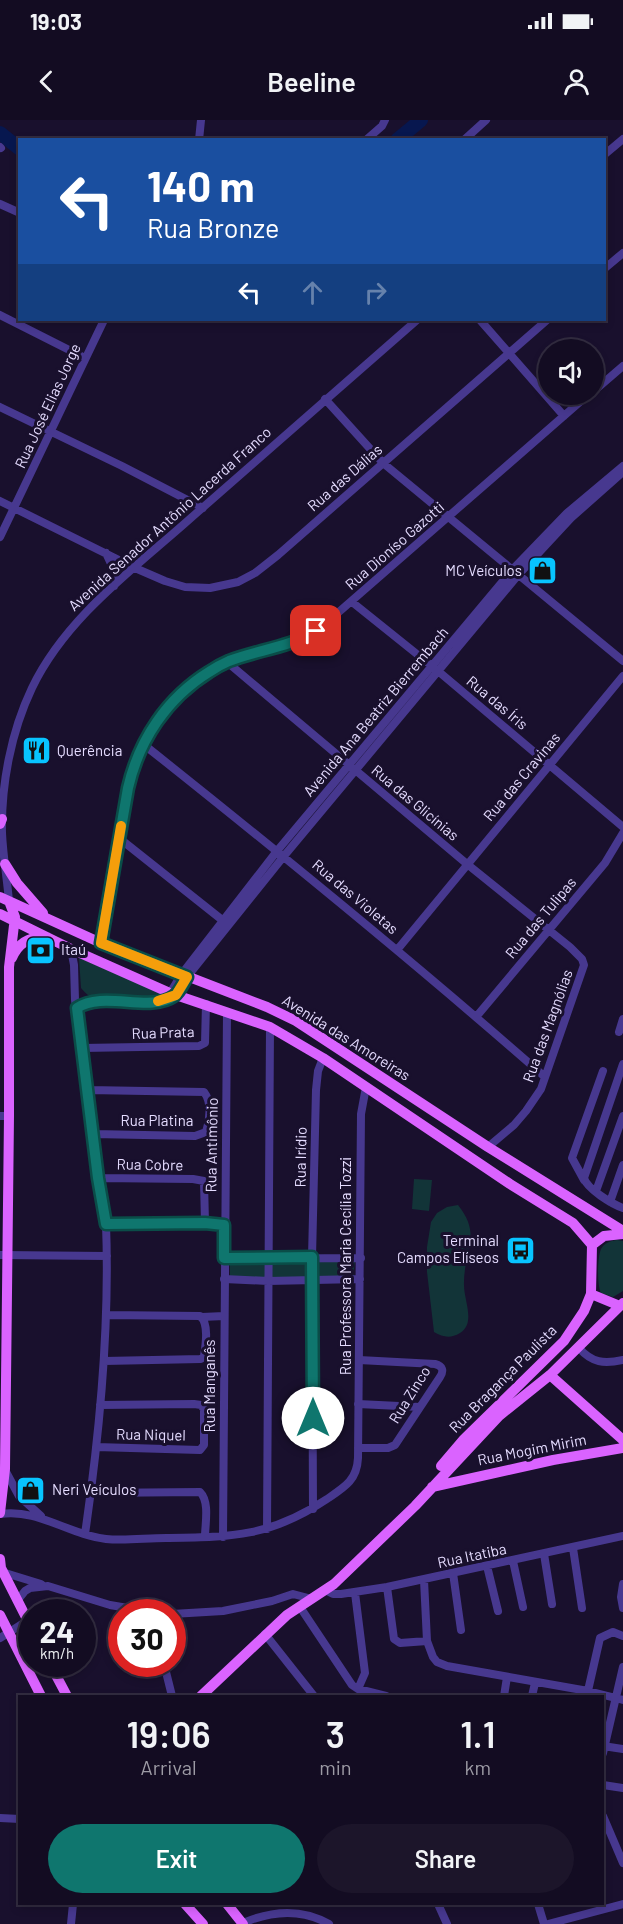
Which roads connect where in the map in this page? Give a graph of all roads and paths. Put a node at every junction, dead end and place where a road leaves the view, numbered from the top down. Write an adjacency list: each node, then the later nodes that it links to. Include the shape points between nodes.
1 (201, 120): 4 (street)
2 (385, 120): 5 (street)
3 (486, 120): 6 (street)
4 (199, 138)
5 (369, 138)
6 (466, 138)
7 (622, 142): 8 (street)
8 (606, 154)
9 (0, 204): 10 (street)
10 (18, 212)
11 (623, 254): 12 (street)
12 (606, 267)
13 (0, 315): 19 (street)
14 (104, 321): 19 (street, Rua José Elias Jorge)
15 (416, 321): 22 (street, Avenida Senador Antônio Lacerda Franco)
16 (481, 321): 18 (street)
17 (546, 321): 18 (street, Rua das Dálias)
18 (509, 353): 25 (street); 27 (street, Rua das Dálias)
19 (85, 358): 26 (street, Rua José Elias Jorge)
20 (623, 366): 21 (street)
21 (604, 382)
22 (325, 399): 27 (street); 32 (street, Avenida Senador Antônio Lacerda Franco)
23 (576, 405): 25 (street, Rua Dioníso Gazotti)
24 (0, 407): 26 (street)
25 (564, 416): 33 (street, Rua Dioníso Gazotti)
26 (51, 432): 31 (street, Rua José Elias Jorge); 32 (street)
27 (383, 463): 33 (street); 36 (street, Rua das Dálias, via 278,555 238,582 191,588)
28 (623, 466): 37 (street, Avenida Ana Beatriz Bierrembach, via 572,508)
29 (623, 472): 37 (street, Avenida Ana Beatriz Bierrembach)
30 (0, 501): 31 (street, Rua das Dálias)
31 (15, 508): 34 (street, Rua José Elias Jorge); 35 (street, Rua das Dálias)
32 (203, 508): 36 (street, Avenida Senador Antônio Lacerda Franco)
33 (448, 518): 37 (street); 39 (street, Rua Dioníso Gazotti)
34 (0, 537)
35 (106, 553): 36 (street, Rua das Dálias); 38 (street, via 113,568)
36 (135, 568): 38 (street, Avenida Senador Antônio Lacerda Franco)
37 (516, 572): 40 (street); 42 (street, Avenida Ana Beatriz Bierrembach)
38 (114, 586): 47 (street, Avenida Senador Antônio Lacerda Franco, via 70,630 44,665 18,723)
39 (352, 602): 41 (street, Rua Dioníso Gazotti, via 310,635); 42 (street, Rua das Íris)
40 (623, 661)
41 (227, 662): 44 (street, Rua Dioníso Gazotti, via 184,690); 46 (street, Rua das Glicínias)
42 (435, 669): 45 (street, Rua das Íris); 46 (street, Avenida Ana Beatriz Bierrembach)
43 (623, 676): 45 (street, Rua das Cravinas)
44 (143, 744): 51 (street, Rua Dioníso Gazotti, via 130,778); 52 (street, Rua das Violetas)
45 (550, 765): 49 (street, Rua das Íris); 54 (street, Rua das Cravinas)
46 (353, 768): 52 (street, Avenida Ana Beatriz Bierrembach); 54 (street, Rua das Glicínias)
47 (2, 792): 48 (street, Avenida Senador Antônio Lacerda Franco)
48 (1, 823): 53 (street, Avenida Senador Antônio Lacerda Franco)
49 (623, 827)
50 (623, 833): 60 (street, Rua das Tulipas, via 605,863)
51 (119, 838): 59 (street); 62 (street, Rua Dioníso Gazotti)
52 (281, 854): 59 (street, Avenida Ana Beatriz Bierrembach); 64 (street, Rua das Violetas)
53 (5, 864): 55 (street, Avenida Senador Antônio Lacerda Franco); 57 (main road)
54 (467, 864): 60 (street, Rua das Glicínias); 64 (street, Rua das Cravinas)
55 (4, 899): 57 (main road, Avenida das Amoreiras); 58 (main road, via 13,909)
56 (0, 914): 58 (main road, Avenida das Amoreiras)
57 (48, 918): 62 (main road, Avenida das Amoreiras)
58 (15, 921): 61 (main road, Avenida das Amoreiras); 66 (main road)
59 (226, 923): 67 (street, Avenida Ana Beatriz Bierrembach)
60 (549, 930): 65 (street, Rua das Glicínias, via 578,954); 74 (street, Rua das Tulipas)
61 (47, 938): 63 (main road, Avenida das Amoreiras); 66 (main road, via 34,938 18,946)
62 (101, 943): 67 (main road, Avenida das Amoreiras)
63 (71, 949): 68 (street); 69 (main road, Avenida das Amoreiras)
64 (397, 950): 74 (street, Rua das Violetas)
65 (584, 965): 82 (street, Rua das Magnólias)
66 (9, 967): 85 (main road)
67 (184, 976): 69 (street, Avenida Ana Beatriz Bierrembach); 88 (main road, Avenida das Amoreiras, via 296,1021)
68 (75, 990): 70 (street); 72 (street)
69 (173, 994): 70 (street, via 165,1000); 71 (main road, Avenida das Amoreiras)
70 (103, 1001): 72 (street)
71 (206, 1004): 73 (main road, Avenida das Amoreiras); 78 (street, Rua Prata, via 203,1045)
72 (77, 1008): 78 (street)
73 (227, 1012): 76 (main road, Avenida das Amoreiras); 97 (street, Rua Antimônio)
74 (477, 1017): 82 (street, Rua das Violetas)
75 (623, 1019): 77 (street)
76 (270, 1027): 79 (main road, Avenida das Amoreiras); 102 (street)
77 (618, 1032)
78 (82, 1048): 84 (street)
79 (323, 1058): 83 (main road, Avenida das Amoreiras); 103 (street, Rua Irídio, via 316,1090)
80 (623, 1064): 91 (street)
81 (603, 1071): 91 (street, via 572,1158)
82 (545, 1077): 88 (street, Rua das Magnólias, via 526,1111)
83 (366, 1087): 99 (main road, Avenida das Amoreiras, via 573,1223); 105 (street, Rua Professora Maria Cecília Tozzi, via 361,1114)
84 (88, 1090): 87 (street); 87 (street, Rua Platina, via 204,1092 208,1100 209,1124 206,1132 195,1136)
85 (5, 1116): 100 (main road)
86 (623, 1116): 92 (street)
87 (93, 1134): 90 (street)
88 (489, 1147): 98 (main road, Avenida das Amoreiras)
89 (623, 1165): 93 (street)
90 (98, 1178): 95 (street, Rua Cobre, via 204,1181); 96 (street)
91 (584, 1180): 92 (street)
92 (596, 1191): 93 (street)
93 (610, 1202): 94 (street)
94 (623, 1208)
95 (205, 1223): 96 (street); 97 (street)
96 (106, 1224): 101 (street)
97 (224, 1225): 104 (street, Rua Antimônio)
98 (623, 1232): 99 (main road, via 604,1236)
99 (592, 1245): 110 (main road, Rua Bragança Paulista)
100 (4, 1255): 101 (street); 130 (main road)
101 (107, 1256): 112 (street)
102 (268, 1257): 103 (street); 104 (street); 109 (street)
103 (312, 1257): 105 (street); 108 (street, Rua Irídio)
104 (224, 1258): 106 (street, Rua Antimônio)
105 (361, 1258): 107 (street, Rua Professora Maria Cecília Tozzi)
106 (224, 1279): 109 (street); 113 (street, Rua Manganês)
107 (360, 1279): 108 (street); 116 (street, Rua Professora Maria Cecília Tozzi)
108 (313, 1280): 109 (street); 135 (street, Rua Irídio)
109 (268, 1281): 138 (street)
110 (591, 1294): 111 (main road); 124 (main road, Rua Bragança Paulista, via 564,1341)
111 (622, 1305): 115 (main road, Rua Bragança Paulista)
112 (107, 1316): 114 (street); 118 (street)
113 (224, 1316): 114 (street); 141 (street, Rua Manganês)
114 (202, 1317): 118 (street, via 205,1347 201,1359)
115 (579, 1348): 117 (street, via 590,1358 608,1363); 119 (main road, Rua Bragança Paulista)
116 (359, 1360): 120 (street, Rua Professora Maria Cecília Tozzi); 122 (street, Rua Zinco, via 442,1367 442,1374)
117 (623, 1360)
118 (104, 1361): 121 (street)
119 (550, 1375): 123 (main road); 129 (main road, Rua Bragança Paulista, via 499,1416)
120 (358, 1404): 122 (street); 126 (street, Rua Professora Maria Cecília Tozzi)
121 (100, 1405): 125 (street); 125 (street, Rua Niquel, via 201,1405 204,1445 200,1450)
122 (420, 1407): 126 (street, Rua Zinco, via 393,1447)
123 (623, 1440)
124 (459, 1445): 129 (main road); 137 (main road, Rua Bragança Paulista)
125 (96, 1447): 133 (street)
126 (358, 1448): 135 (street, Rua Professora Maria Cecília Tozzi, via 356,1475)
127 (623, 1448): 131 (main road, Rua Mogim Mirim)
128 (0, 1452): 130 (main road)
129 (455, 1461): 131 (main road, Rua Mogim Mirim, via 459,1471); 132 (main road, Rua Bragança Paulista)
130 (5, 1469): 134 (main road); 136 (street, Rua Professora Maria Cecília Tozzi, via 19,1496)
131 (469, 1478): 132 (main road)
132 (432, 1487): 137 (main road, Rua Bragança Paulista)
133 (91, 1493): 139 (street); 142 (street, via 200,1492 205,1503)
134 (0, 1508): 136 (street, Rua Professora Maria Cecília Tozzi)
135 (313, 1509): 138 (street, Rua Professora Maria Cecília Tozzi)
136 (46, 1520): 139 (street, Rua Professora Maria Cecília Tozzi)
137 (401, 1520): 153 (main road, Rua Bragança Paulista)
138 (267, 1529): 141 (street, Rua Professora Maria Cecília Tozzi)
139 (85, 1534): 142 (street, Rua Professora Maria Cecília Tozzi, via 106,1539)
140 (623, 1536): 143 (street, Rua Itatiba)
141 (223, 1537): 142 (street, Rua Professora Maria Cecília Tozzi)
142 (205, 1538)
143 (573, 1548): 144 (street, Rua Itatiba); 162 (street)
144 (544, 1554): 146 (street, Rua Itatiba); 159 (street)
145 (0, 1559): 148 (main road)
146 (513, 1561): 147 (street, Rua Itatiba); 161 (street)
147 (487, 1566): 149 (street, Rua Itatiba); 164 (street)
148 (2, 1572): 152 (street); 157 (main road)
149 (453, 1573): 150 (street, Rua Itatiba); 168 (street)
150 (424, 1580): 154 (street, Rua Itatiba); 172 (street)
151 (623, 1584): 163 (street)
152 (48, 1586): 157 (street, via 30,1588); 158 (street)
153 (330, 1587): 155 (street, Rua Itatiba, via 333,1594); 156 (main road, Rua Bragança Paulista)
154 (387, 1587): 155 (street, Rua Itatiba); 172 (street, via 394,1639 400,1643)
155 (355, 1593): 179 (street, via 365,1673)
156 (312, 1599): 160 (main road, Rua Bragança Paulista); 165 (street, via 292,1594 223,1611)
157 (17, 1602)
158 (108, 1604)
159 (552, 1604)
160 (300, 1606): 169 (main road, Rua Bragança Paulista); 179 (street)
161 (523, 1607)
162 (582, 1608)
163 (623, 1608)
164 (498, 1611)
165 (186, 1613)
166 (0, 1615): 170 (main road)
167 (18, 1629): 170 (street)
168 (462, 1630)
169 (265, 1634): 184 (main road, Rua Bragança Paulista); 185 (street)
170 (4, 1635): 181 (main road)
171 (623, 1636): 180 (street, via 613,1632 600,1638)
172 (427, 1641): 176 (street, via 440,1664)
173 (623, 1667): 191 (street)
174 (57, 1677): 182 (main road)
175 (167, 1677): 183 (street)
176 (507, 1677): 177 (street); 187 (street)
177 (535, 1683): 178 (street); 188 (street)
178 (561, 1686): 180 (street); 189 (street)
179 (358, 1689): 186 (street)
180 (587, 1694)
181 (40, 1695)
182 (66, 1695)
183 (172, 1695)
184 (202, 1695)
185 (313, 1695)
186 (382, 1695)
187 (504, 1695)
188 (532, 1695)
189 (559, 1695)
190 (604, 1697): 191 (street)
191 (619, 1699): 192 (street)
192 (604, 1745)
193 (604, 1748): 194 (street)
194 (623, 1749)
195 (604, 1785): 196 (street)
196 (623, 1788)
197 (0, 1818): 199 (street)
198 (604, 1818): 200 (street)
199 (18, 1819)
200 (623, 1863)
201 (623, 1904): 212 (street)
202 (73, 1905): 207 (street)
203 (187, 1905): 208 (main road)
204 (228, 1905): 209 (main road)
205 (438, 1905): 211 (street)
206 (538, 1905): 212 (street)
207 (71, 1924)
208 (203, 1924)
209 (243, 1924): 210 (street, via 269,1914 288,1913 319,1918)
210 (329, 1924)
211 (447, 1924)
212 (546, 1924)

